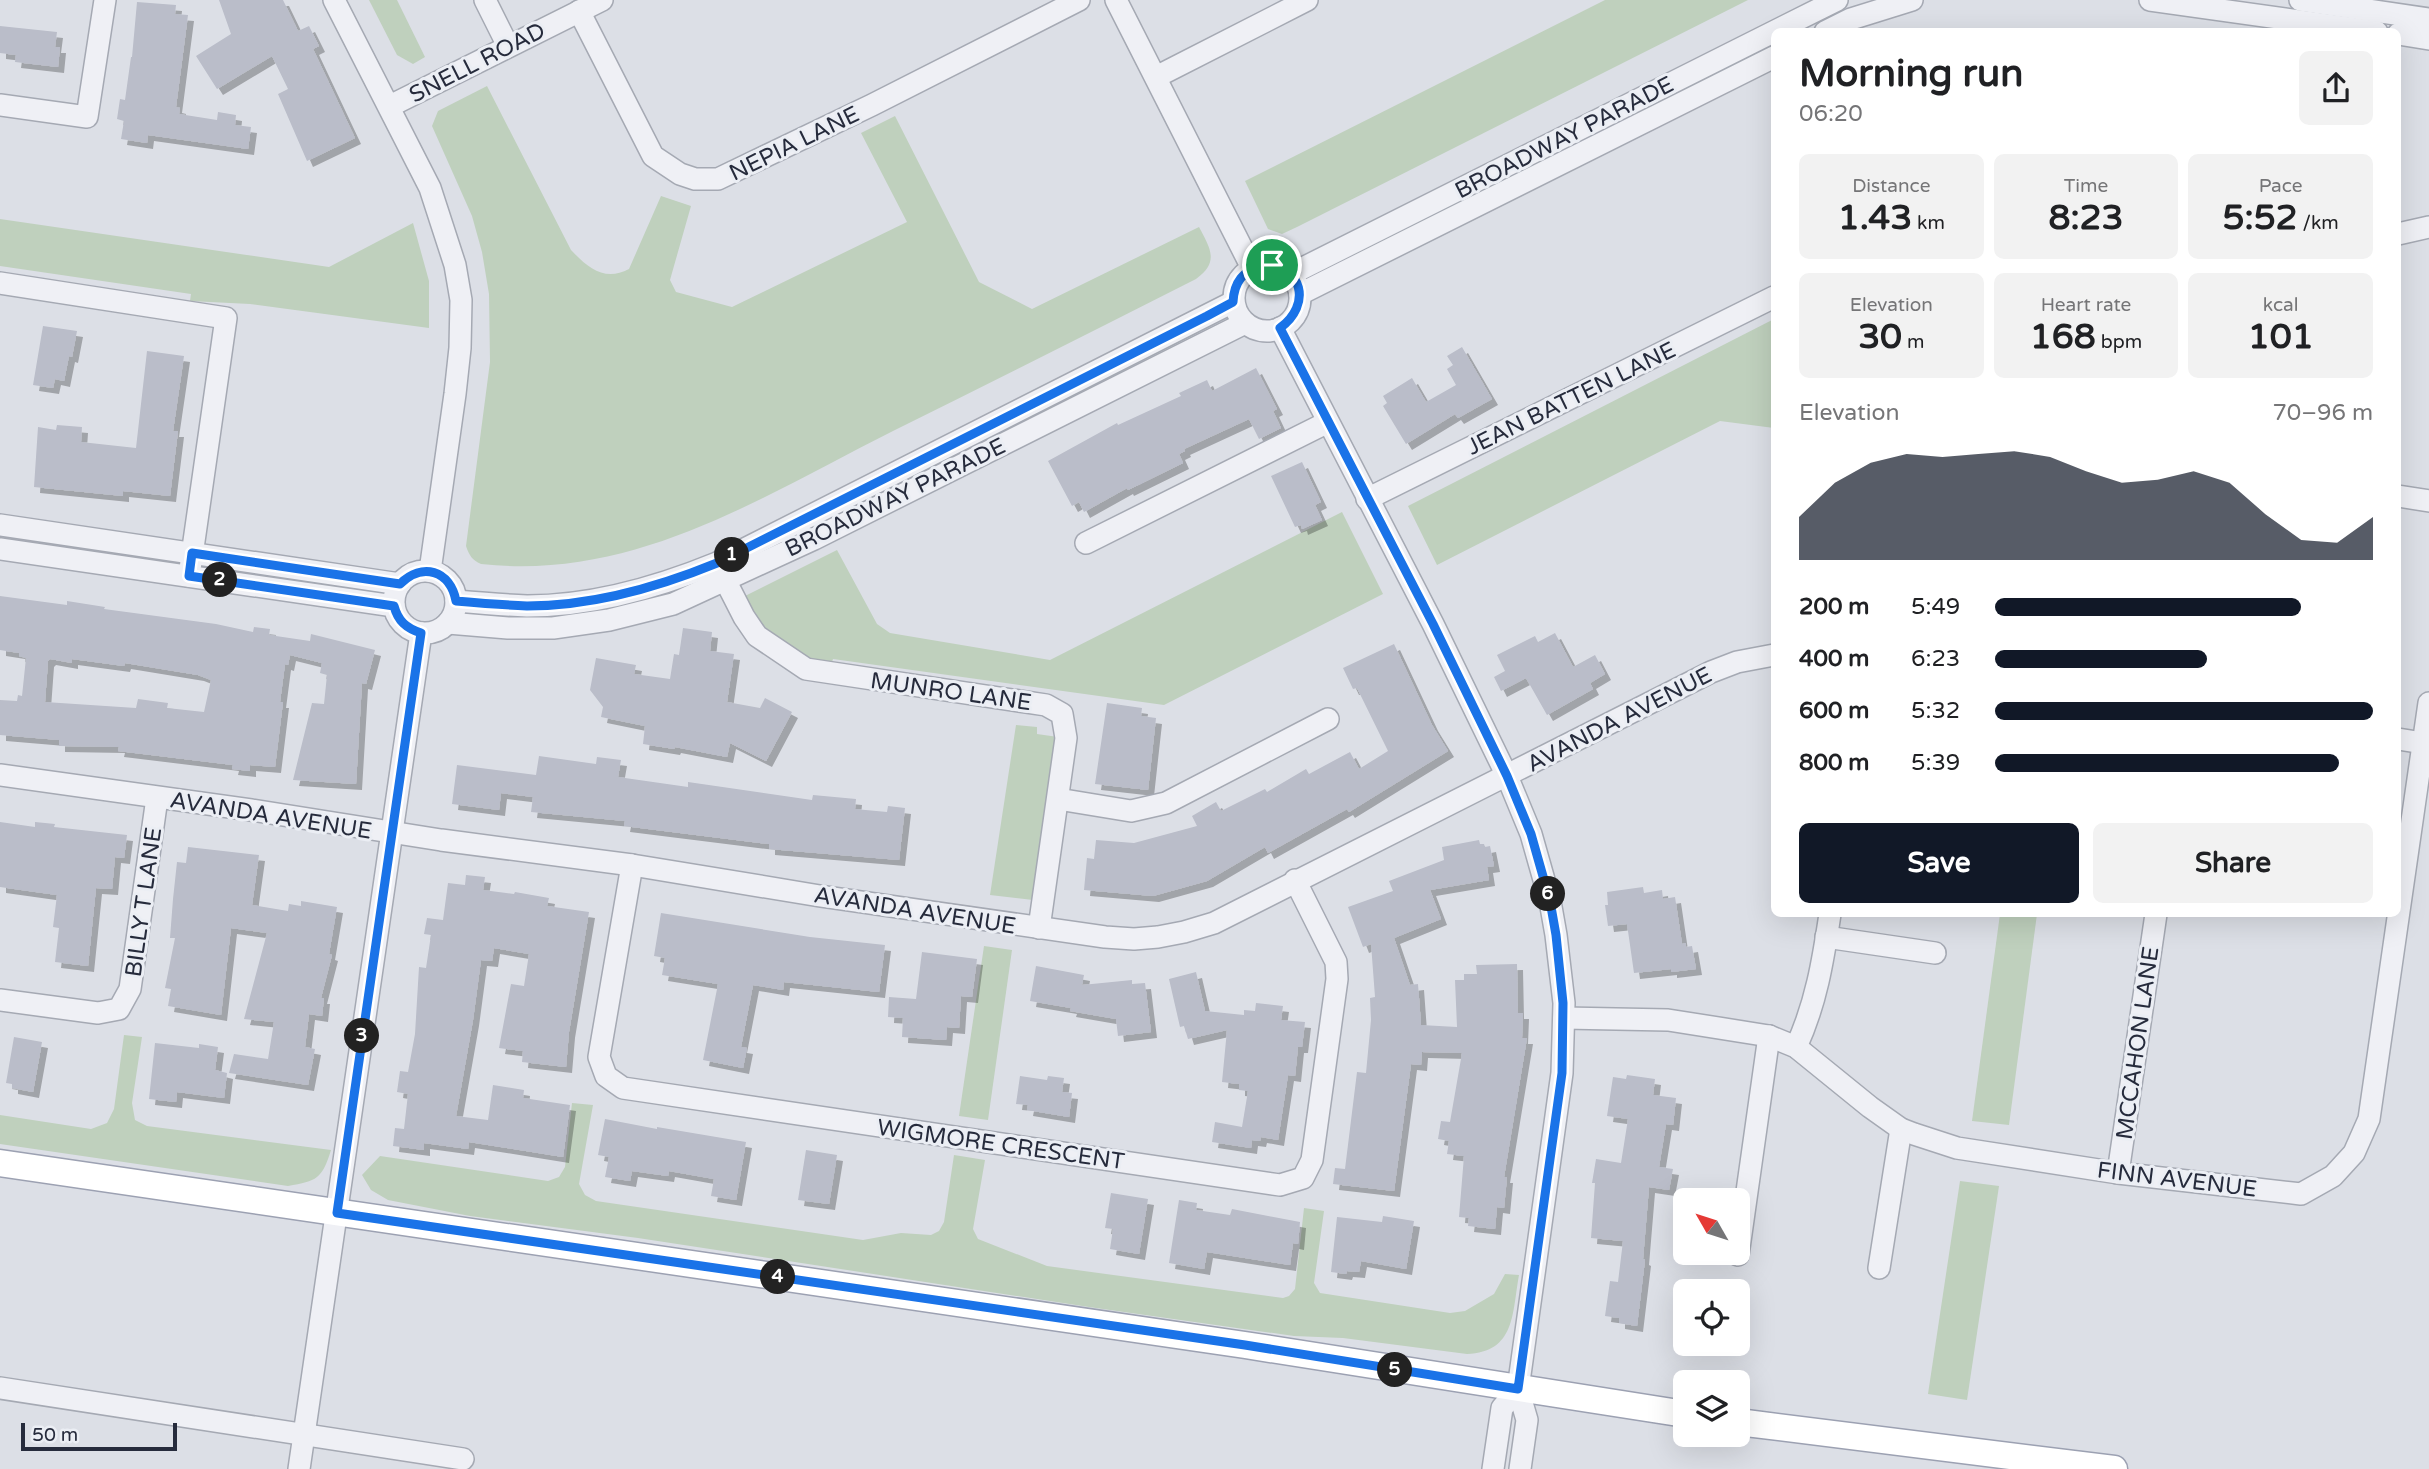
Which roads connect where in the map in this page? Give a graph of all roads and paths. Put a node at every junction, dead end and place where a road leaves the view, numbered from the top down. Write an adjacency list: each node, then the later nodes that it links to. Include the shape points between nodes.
1 (105, 0): 23 (street, via 87,117)
2 (334, 0): 24 (street)
3 (485, 0): 20 (street)
4 (601, 0): 12 (street, SNELL ROAD)
5 (1079, 0): 12 (street, NEPIA LANE, via 718,179 680,174 653,156)
6 (1116, 0): 22 (street)
7 (1307, 0): 22 (street)
8 (1837, 0): 14 (street, BROADWAY PARADE)
9 (2150, 0): 16 (street)
10 (2300, 0): 13 (street)
11 (1906, 1): 15 (street)
12 (579, 11): 20 (street, SNELL ROAD)
13 (2429, 19)
14 (1781, 28)
15 (1833, 28)
16 (2349, 28)
17 (1771, 33): 28 (street, BROADWAY PARADE)
18 (2401, 34): 19 (street)
19 (2429, 39)
20 (508, 46): 24 (street, SNELL ROAD)
21 (1771, 58): 30 (street, BROADWAY PARADE)
22 (1156, 77): 27 (street)
23 (0, 105)
24 (390, 106): 43 (street, via 435,201 461,300 456,394)
25 (2429, 227): 26 (street)
26 (2401, 233)
27 (1252, 268): 28 (street, via 1272,265); 32 (street, via 1237,282)
28 (1291, 274): 30 (street)
29 (0, 283): 42 (street, via 226,318)
30 (1300, 294): 34 (street, via 1292,320)
31 (1771, 298): 37 (street, JEAN BATTEN LANE)
32 (1233, 302): 33 (street); 44 (street, BROADWAY PARADE)
33 (1244, 323): 34 (street, via 1262,331); 44 (street, BROADWAY PARADE, via 814,539)
34 (1280, 328): 35 (street)
35 (1328, 422): 37 (street); 40 (street)
36 (2401, 496): 38 (street)
37 (1367, 499): 57 (street)
38 (2429, 501)
39 (0, 525): 42 (street)
40 (1086, 543)
41 (0, 549): 45 (street)
42 (192, 553): 45 (street); 46 (street)
43 (430, 572): 46 (street, via 413,573); 47 (street, via 445,579)
44 (721, 572): 47 (street, BROADWAY PARADE, via 589,601 529,606); 49 (street, BROADWAY PARADE, via 673,604 590,623 553,628); 59 (street, MUNRO LANE, via 757,636 806,669 1056,708 1062,714 1066,738)
45 (189, 576): 48 (street)
46 (400, 584): 48 (street)
47 (456, 601): 49 (street)
48 (394, 606): 50 (street, via 403,624)
49 (448, 623): 50 (street)
50 (421, 633): 60 (street)
51 (1771, 656): 57 (street, AVANDA AVENUE, via 1711,672)
52 (2429, 703): 55 (street, FINN AVENUE)
53 (1328, 719): 59 (street, via 1166,803 1131,811)
54 (2401, 739): 55 (street)
55 (2423, 743): 63 (street, FINN AVENUE)
56 (0, 775): 58 (street, AVANDA AVENUE)
57 (1507, 776): 62 (street, AVANDA AVENUE); 71 (street, via 1531,834 1550,901)
58 (158, 798): 60 (street, AVANDA AVENUE); 70 (street, BILLY T LANE, via 130,989 119,1009 98,1013)
59 (1058, 799): 67 (street, MUNRO LANE)
60 (391, 833): 61 (street, AVANDA AVENUE); 78 (street)
61 (632, 865): 62 (street, WIGMORE CRESCENT, via 599,1057 606,1076 623,1088 1280,1185 1303,1178 1312,1160 1337,979 1336,962); 67 (street, AVANDA AVENUE)
62 (1295, 880): 67 (street, AVANDA AVENUE, via 1238,912 1184,932 1134,939)
63 (2401, 896)
64 (1829, 917): 68 (street)
65 (2156, 917): 76 (street, MCCAHON LANE)
66 (2398, 917): 76 (street, FINN AVENUE, via 2369,1119 2354,1153 2333,1176 2301,1194)
67 (1039, 929)
68 (1826, 937): 69 (street); 73 (street, via 1814,1005)
69 (1935, 953)
70 (0, 1000)
71 (1564, 1018): 72 (street, FINN AVENUE, via 1668,1020); 81 (street, via 1559,1109)
72 (1769, 1036): 73 (street, FINN AVENUE); 77 (street)
73 (1796, 1047): 74 (street, FINN AVENUE)
74 (1901, 1129): 76 (street, FINN AVENUE, via 1957,1148); 79 (street)
75 (0, 1163): 78 (main road)
76 (2118, 1173)
77 (1747, 1188)
78 (337, 1213): 81 (main road); 84 (street)
79 (1880, 1268)
80 (0, 1388): 84 (street)
81 (1518, 1389): 82 (main road); 87 (street, via 1502,1408); 88 (street, via 1527,1420)
82 (1673, 1412)
83 (1750, 1424): 89 (main road)
84 (304, 1434): 85 (street); 86 (street)
85 (463, 1459)
86 (299, 1469)
87 (1493, 1469)
88 (1520, 1469)
89 (2114, 1469)

